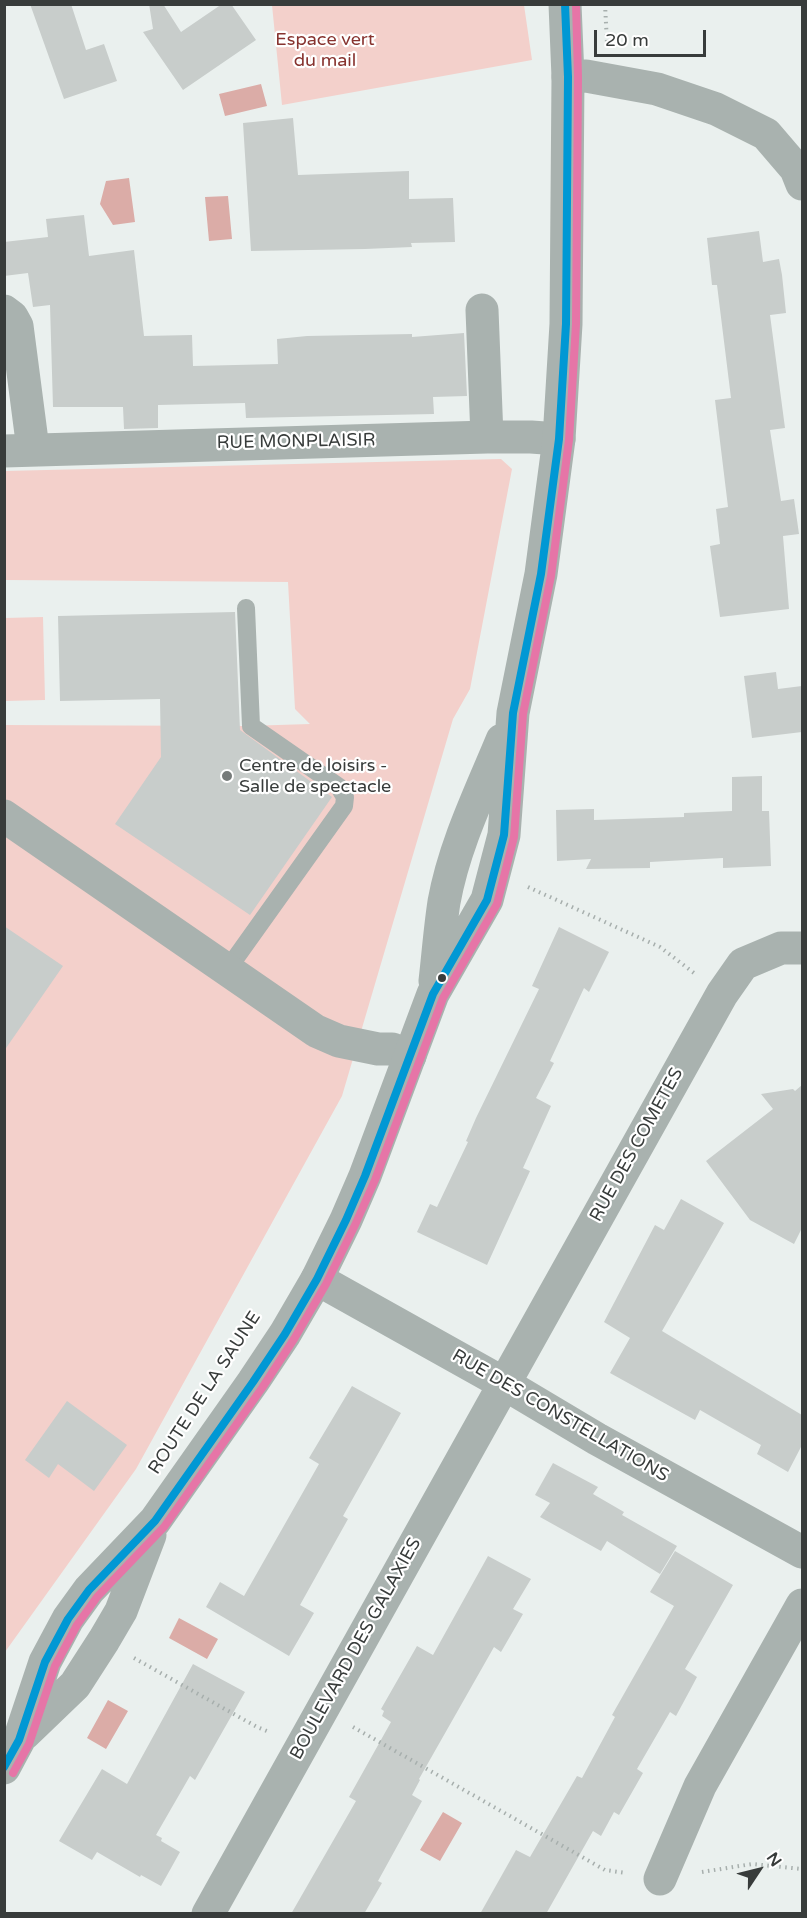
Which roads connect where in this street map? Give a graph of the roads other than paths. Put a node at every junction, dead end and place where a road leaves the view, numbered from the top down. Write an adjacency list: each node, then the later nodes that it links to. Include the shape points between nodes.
1 (565, 4): 2 (street, ROUTE DE LA SAUNE)
2 (568, 77): 3 (street, via 586,76 657,89 716,109 766,134 796,169); 7 (street, ROUTE DE LA SAUNE, via 566,324)
3 (802, 184)
4 (482, 310): 6 (street)
5 (4, 311): 8 (street, RUE MONPLAISIR, via 17,326)
6 (487, 437): 7 (street, RUE MONPLAISIR); 8 (street, RUE MONPLAISIR)
7 (559, 439): 13 (street, ROUTE DE LA SAUNE, via 541,574 513,713 467,822 455,861 444,901 433,994)
8 (19, 450)
9 (246, 608): 12 (lane, via 251,726 339,786 345,806)
10 (4, 816): 12 (street)
11 (802, 948): 15 (street, RUE DES COMETES, via 781,948 743,964 722,994)
12 (227, 970): 13 (street, via 316,1031 339,1041 392,1049)
13 (410, 1056): 14 (street, ROUTE DE LA SAUNE, via 346,1220)
14 (317, 1279): 15 (street, RUE DES CONSTELLATIONS); 18 (street, ROUTE DE LA SAUNE, via 259,1372 155,1521 121,1611 104,1640 75,1685)
15 (503, 1383): 16 (street, RUE DES CONSTELLATIONS); 20 (street, BOULEVARD DES GALAXIES)
16 (802, 1552)
17 (802, 1605): 19 (street, via 700,1786)
18 (12, 1754)
19 (660, 1879)
20 (208, 1914)

